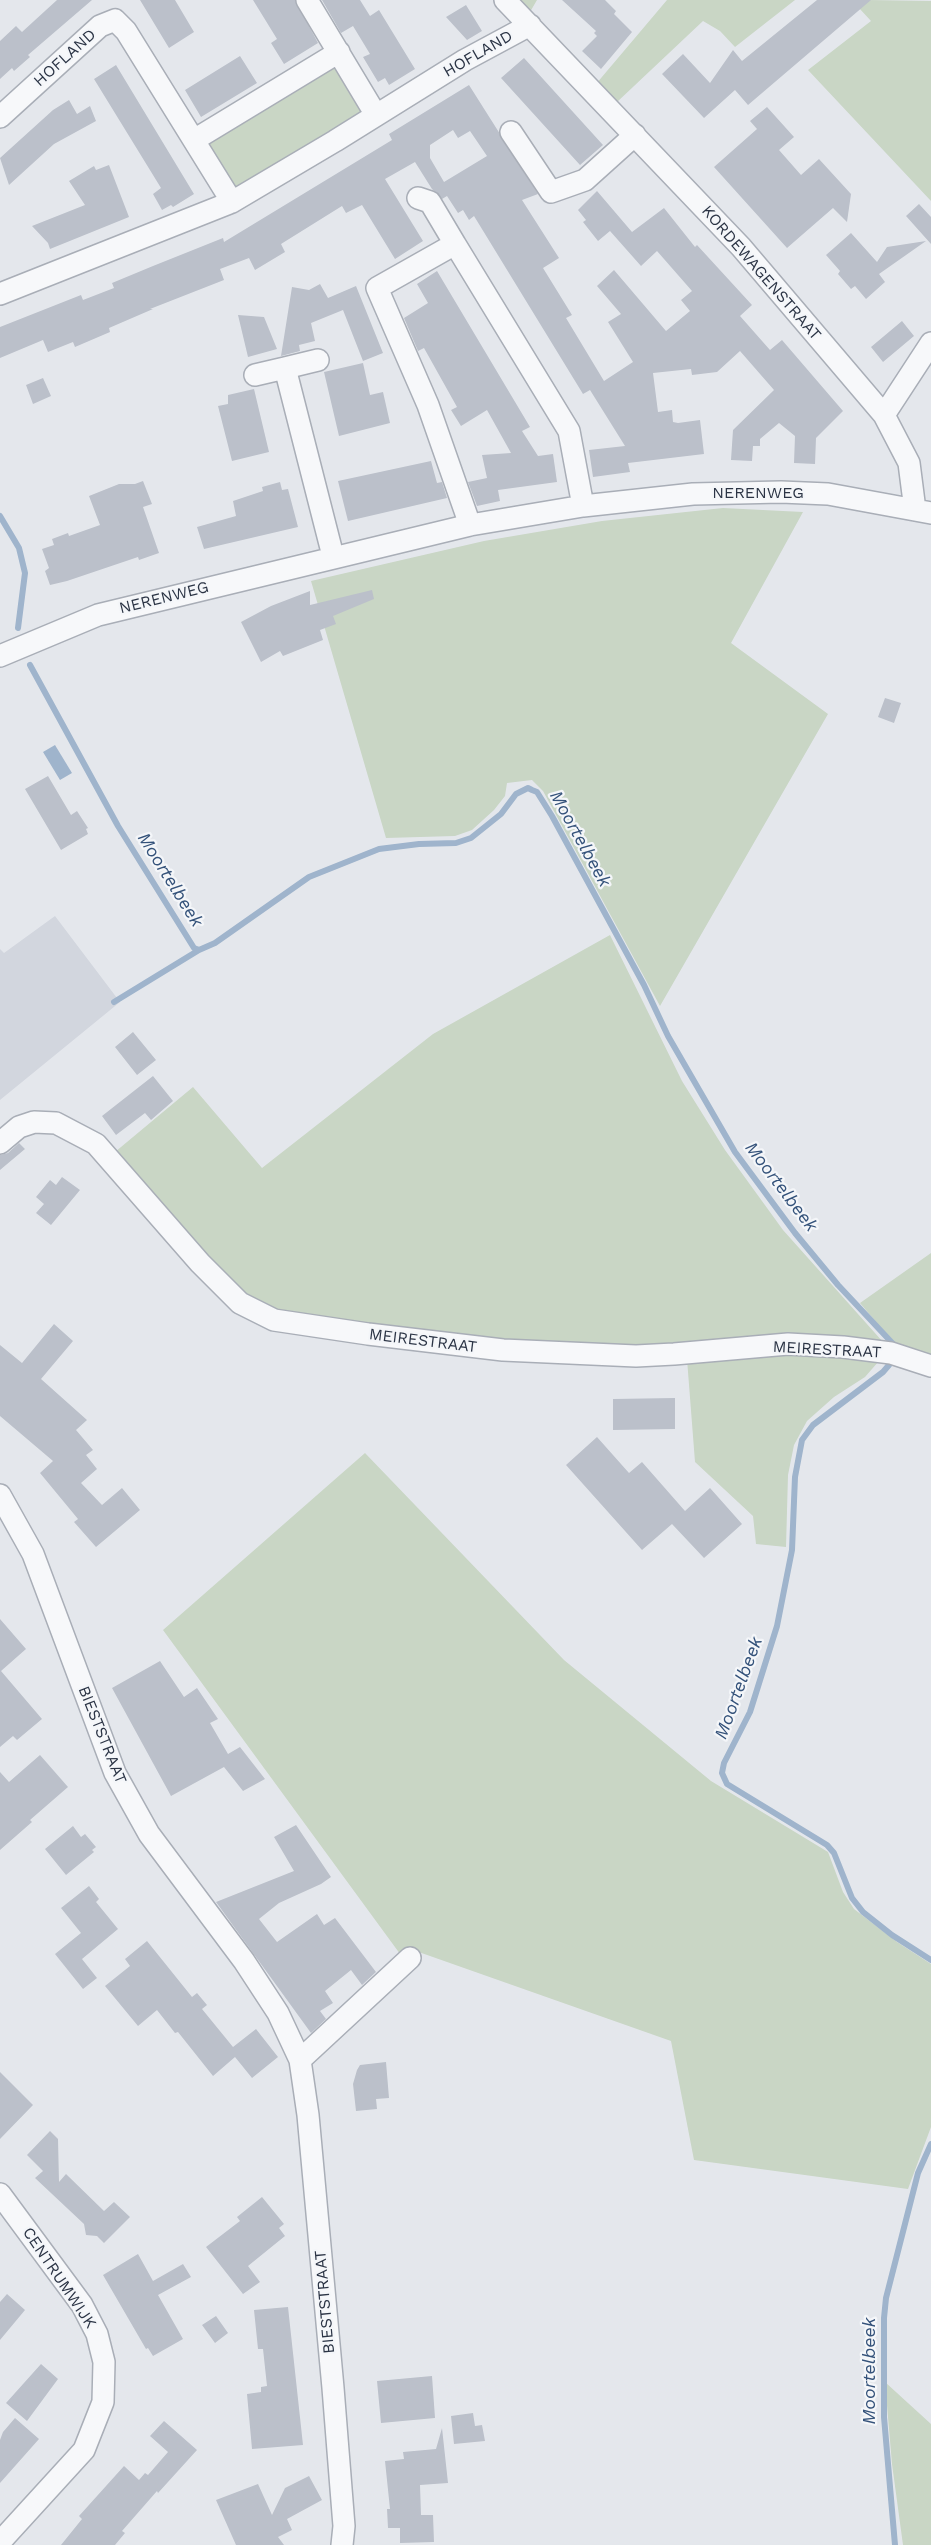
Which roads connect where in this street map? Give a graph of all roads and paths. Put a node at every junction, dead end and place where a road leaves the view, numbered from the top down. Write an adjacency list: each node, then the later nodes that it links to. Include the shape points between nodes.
1 (307, 0): 4 (street)
2 (505, 0): 3 (street, KORDEWAGENSTRAAT)
3 (530, 25): 5 (street, HOFLAND, via 465,60); 8 (street, KORDEWAGENSTRAAT)
4 (338, 52): 5 (street); 9 (street)
5 (376, 115): 11 (street, HOFLAND)
6 (0, 118): 9 (street, HOFLAND, via 100,26 115,20 126,31)
7 (511, 132): 8 (street, via 551,192 585,180)
8 (635, 135): 18 (street, KORDEWAGENSTRAAT, via 741,247)
9 (194, 140): 11 (street, HOFLAND)
10 (418, 198): 12 (street, via 430,202)
11 (232, 202): 13 (street, HOFLAND)
12 (455, 244): 19 (street, via 569,431); 21 (street, via 377,288 428,405)
13 (0, 294)
14 (931, 343): 18 (street)
15 (318, 360): 16 (street)
16 (285, 368): 17 (street); 22 (street)
17 (256, 375)
18 (884, 415): 20 (street, KORDEWAGENSTRAAT, via 909,463)
19 (583, 506): 20 (street, NERENWEG, via 694,494 781,492 828,494); 21 (street, NERENWEG)
20 (923, 511)
21 (470, 525): 22 (street, NERENWEG)
22 (333, 556): 23 (street, NERENWEG, via 98,615)
23 (0, 656)
24 (0, 1143): 25 (street, MEIRESTRAAT, via 19,1127 34,1122 56,1122 96,1144 200,1263 240,1303 274,1320 503,1350 636,1356 788,1344 891,1354)
25 (931, 1366)
26 (0, 1495): 28 (street, BIESTSTRAAT, via 33,1554 115,1773 149,1834 278,2013)
27 (410, 1958): 28 (street)
28 (300, 2060): 31 (street, BIESTSTRAAT, via 333,2388 344,2526)
29 (0, 2194): 30 (street, CENTRUMWIJK, via 82,2306 97,2334 104,2362 103,2402 84,2450)
30 (0, 2542)
31 (342, 2545)

